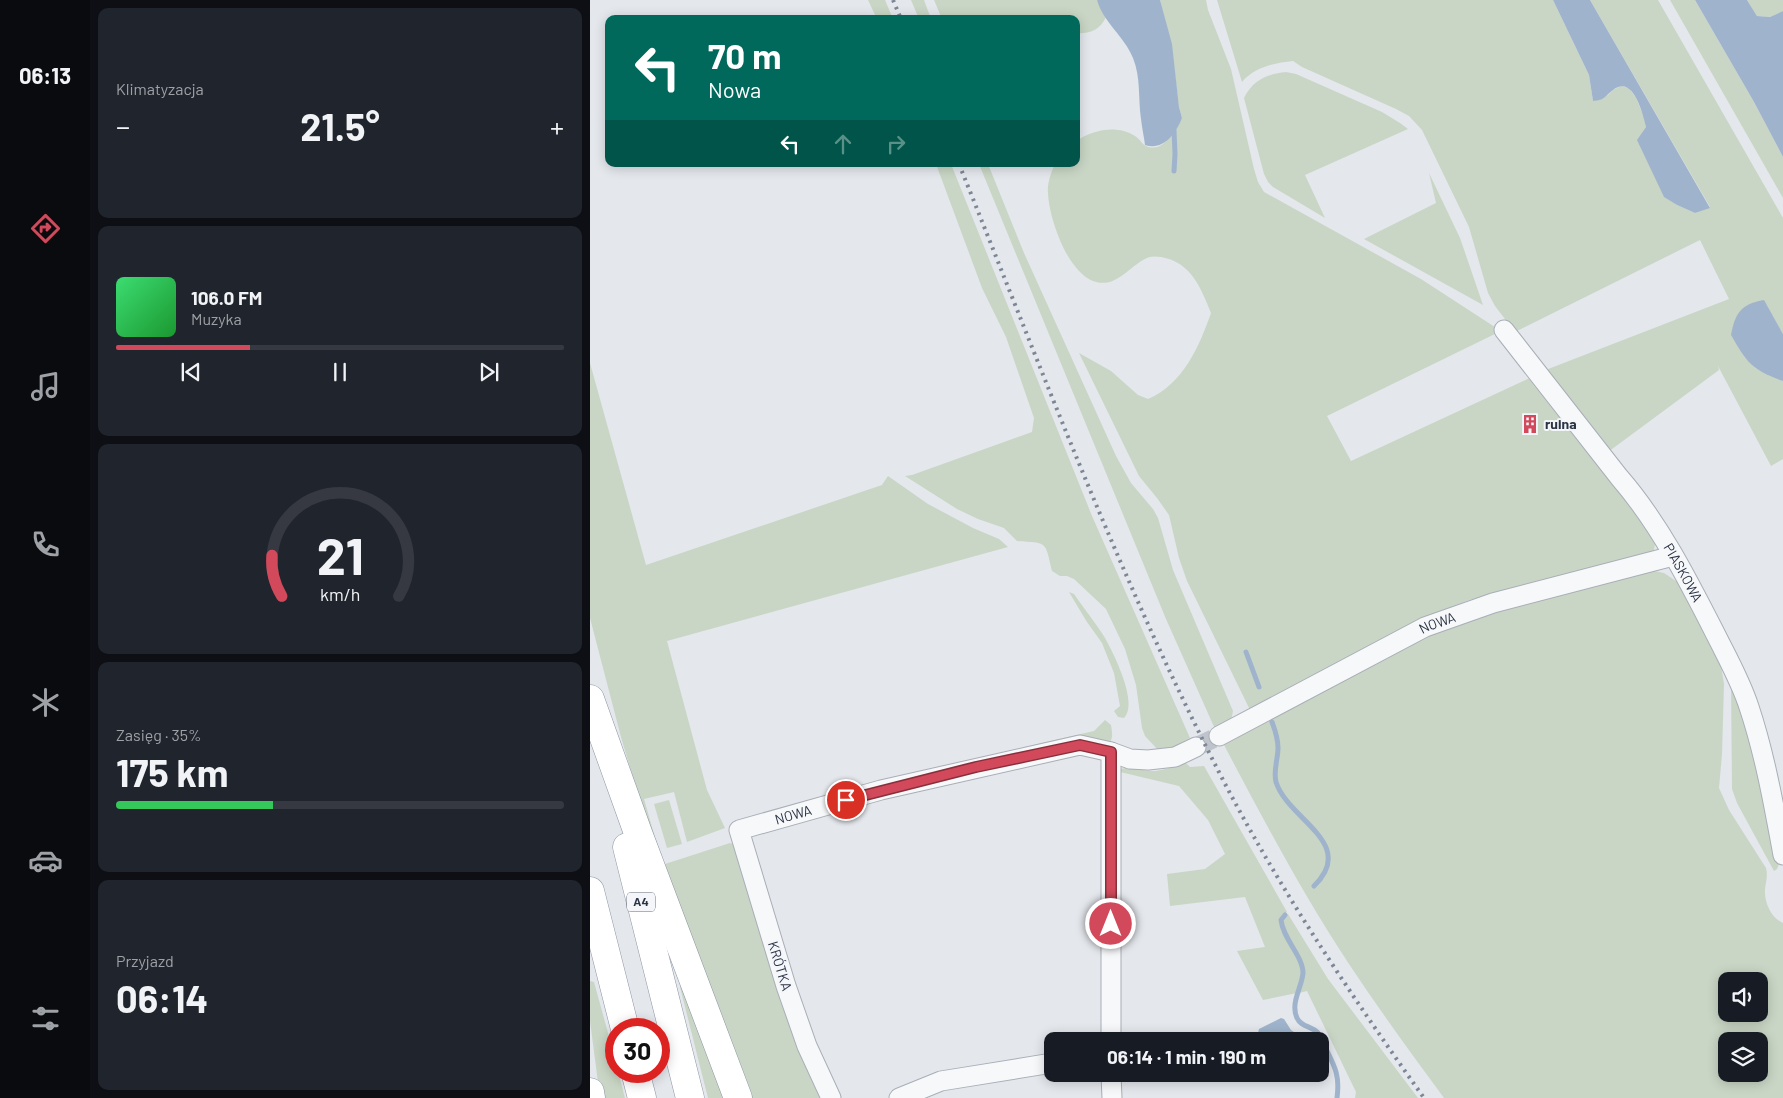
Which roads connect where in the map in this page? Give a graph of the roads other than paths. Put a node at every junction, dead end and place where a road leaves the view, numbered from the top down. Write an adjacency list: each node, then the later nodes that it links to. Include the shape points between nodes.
1 (1504, 330): 2 (street, PIASKOWA, via 1636,497)
2 (1673, 556): 5 (street, NOWA, via 1493,603 1425,627); 9 (street, PIASKOWA, via 1697,597 1749,706)
3 (590, 699): 20 (highway)
4 (590, 706): 19 (highway, A4)
5 (1219, 736)
6 (1196, 747): 7 (street, NOWA, via 1175,757 1148,760 1130,759)
7 (1111, 752): 8 (street, NOWA, via 1080,745 881,790); 12 (street)
8 (739, 830): 21 (street, KRÓTKA, via 786,986 807,1046)
9 (1783, 855)
10 (590, 891): 11 (highway)
11 (622, 1018)
12 (1111, 1032)
13 (1044, 1064): 22 (street, via 941,1082)
14 (1111, 1082): 23 (street)
15 (638, 1083): 18 (highway)
16 (590, 1092): 17 (highway)
17 (591, 1098)
18 (642, 1098)
19 (690, 1098)
20 (738, 1098)
21 (831, 1098)
22 (899, 1098)
23 (1112, 1098)

